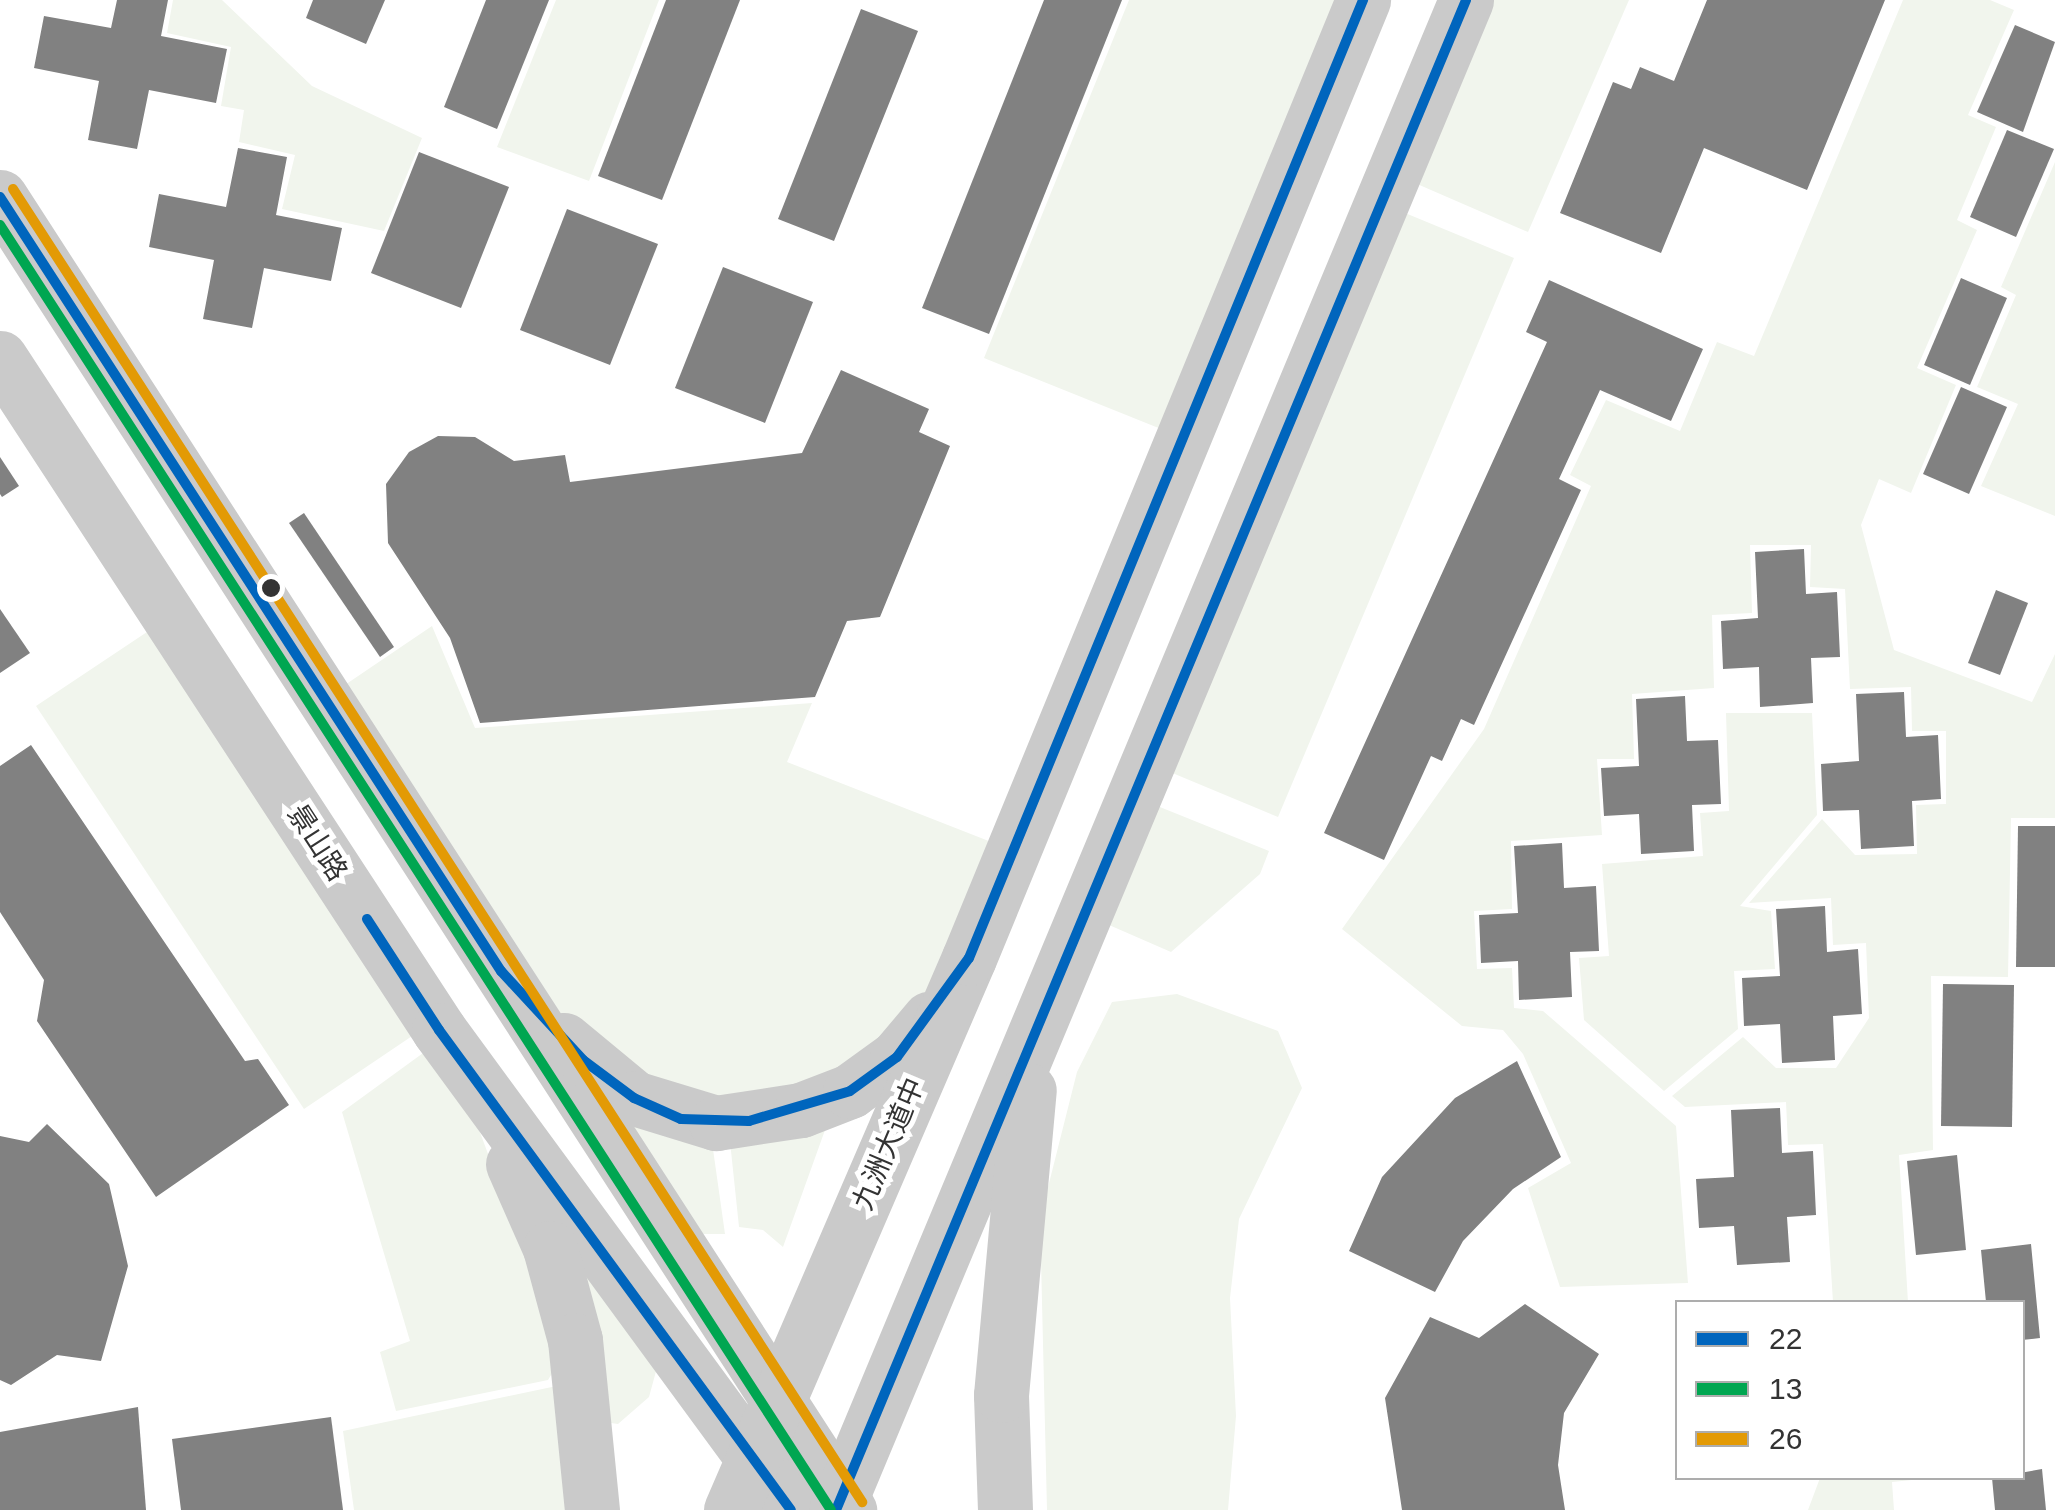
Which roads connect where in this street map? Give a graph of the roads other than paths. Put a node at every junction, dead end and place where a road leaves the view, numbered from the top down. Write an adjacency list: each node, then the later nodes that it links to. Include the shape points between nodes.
1 (1363, 0): 5 (main road, 九洲大道中)
2 (1466, 0): 7 (main road)
3 (0, 197): 6 (main road)
4 (0, 358): 8 (main road, 景山路)
5 (969, 958): 6 (main road, via 897,1057 850,1092 801,1110 716,1124 634,1098 583,1060); 9 (main road, 九洲大道中)
6 (500, 971): 9 (main road)
7 (1038, 1016): 11 (main road); 14 (main road, via 1011,1232 1000,1395)
8 (439, 1030): 10 (main road, 景山路); 12 (main road, via 550,1248 575,1340)
9 (778, 1402): 10 (main road, 九洲大道中); 11 (main road)
10 (754, 1456): 11 (main road, 景山路); 13 (main road, 九洲大道中)
11 (829, 1507)
12 (592, 1510)
13 (731, 1510)
14 (1004, 1510)

